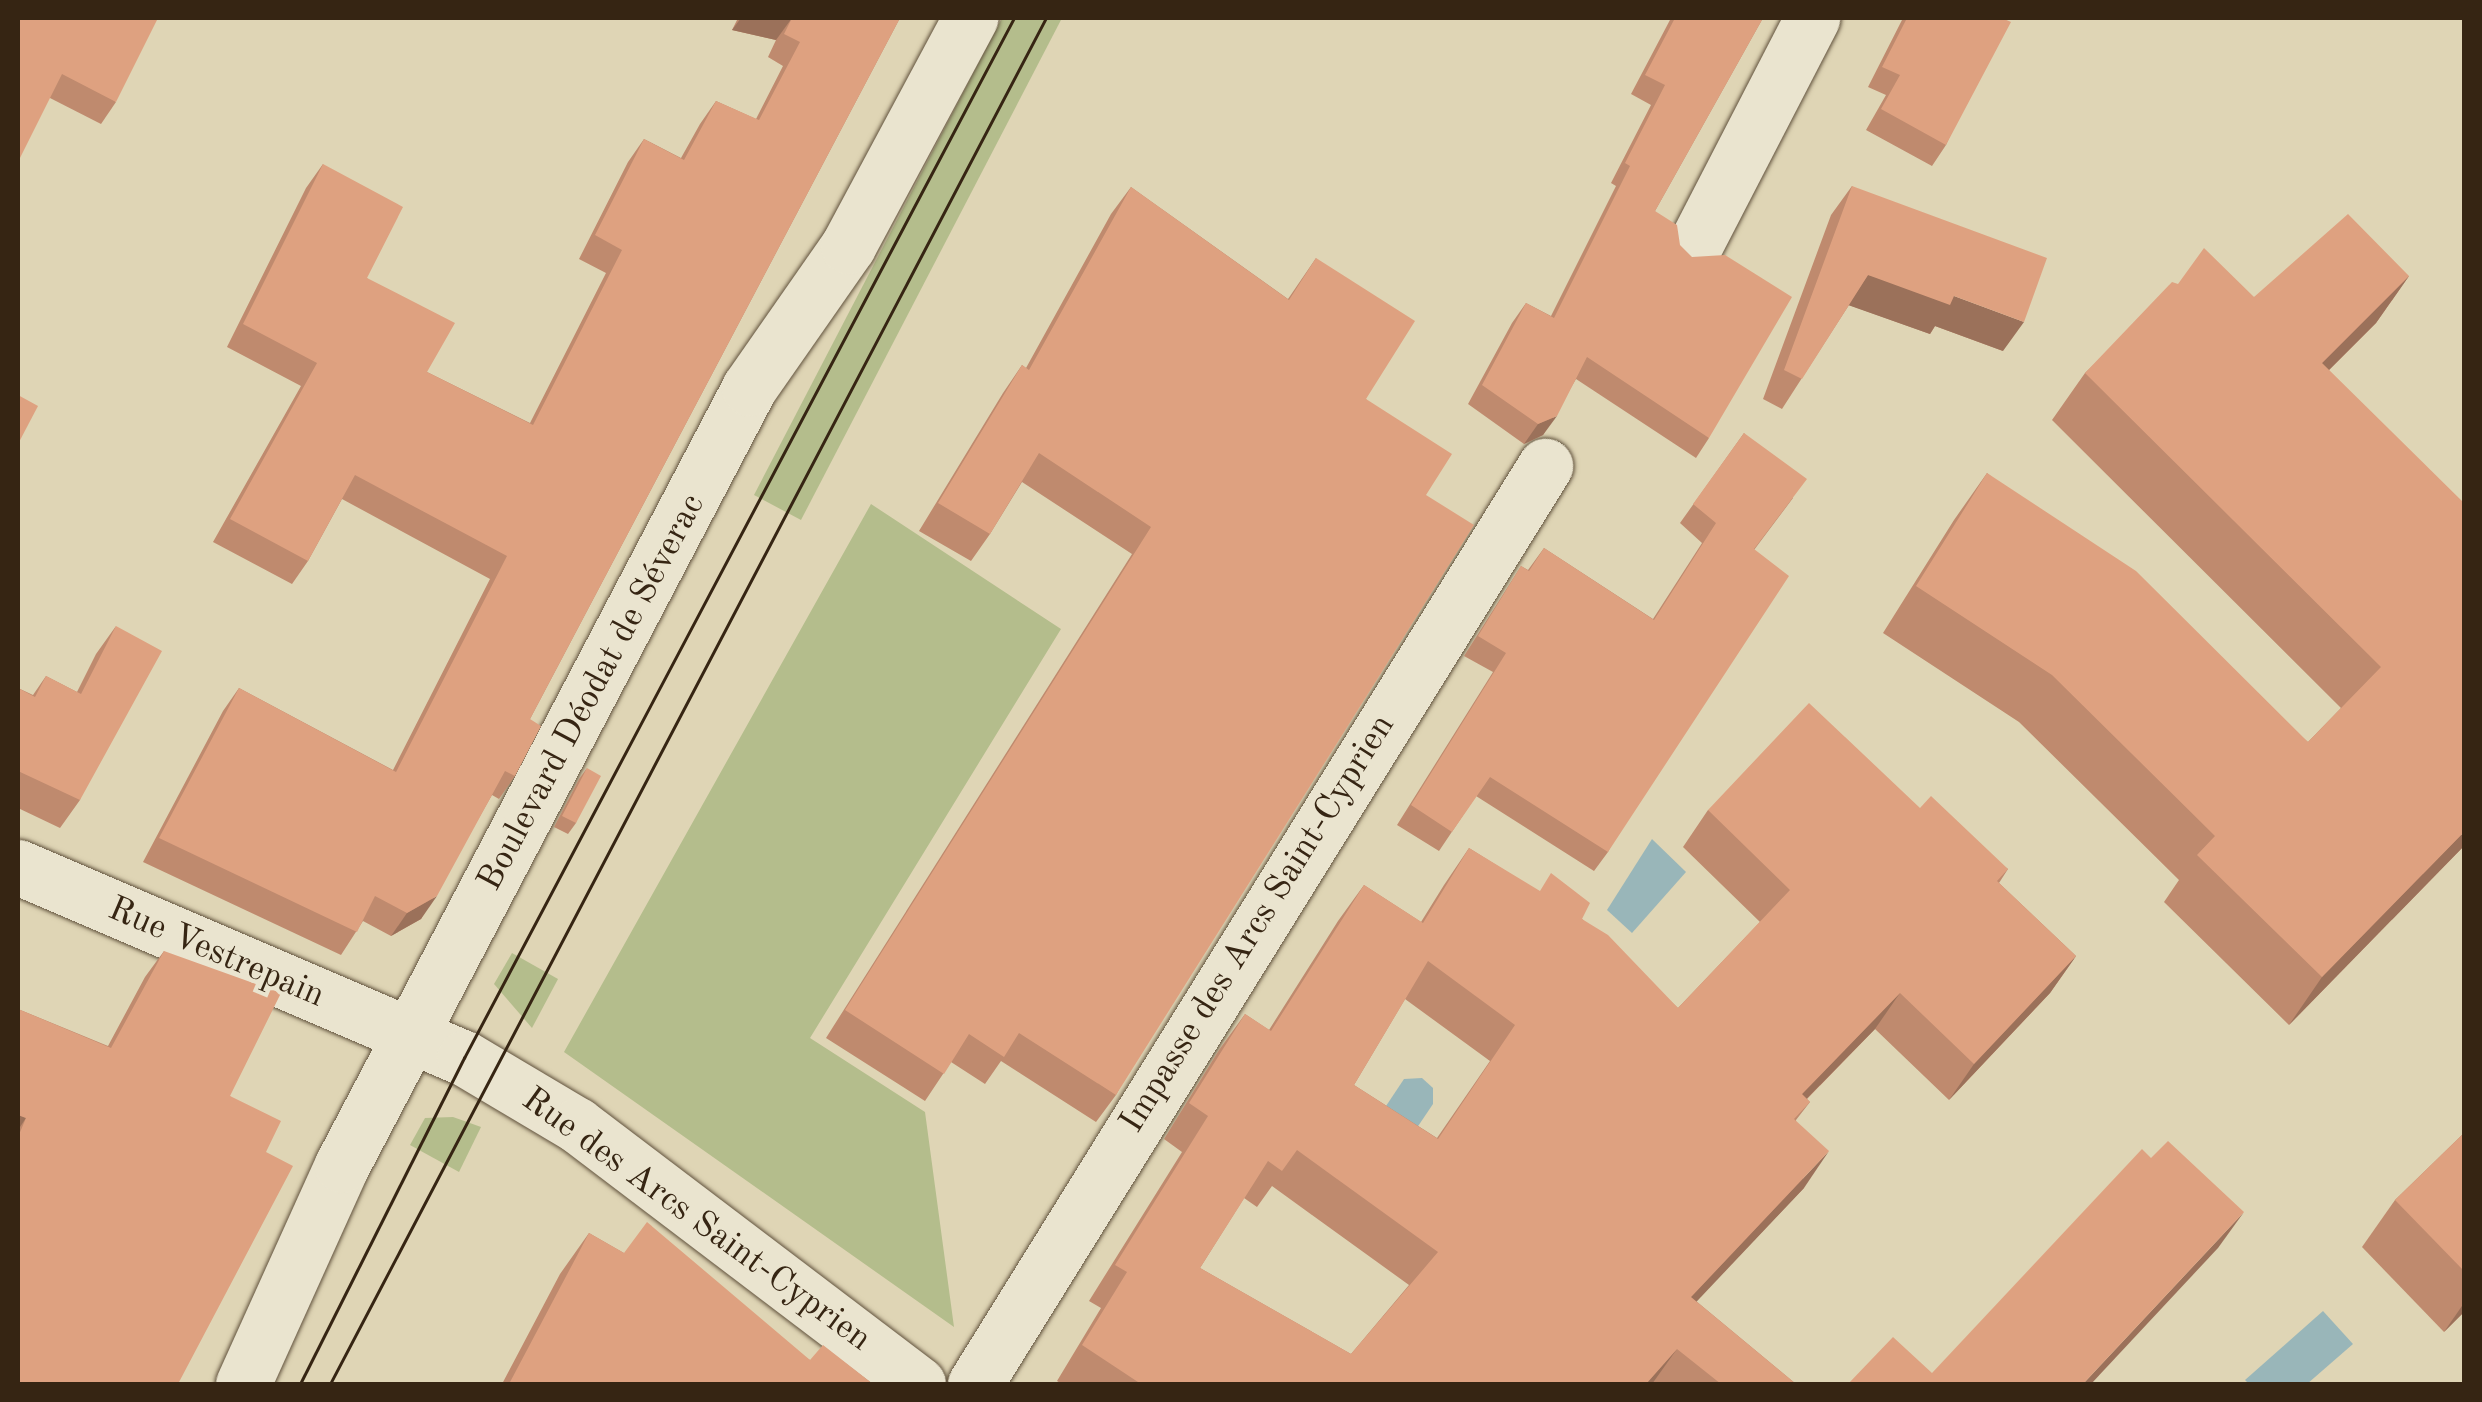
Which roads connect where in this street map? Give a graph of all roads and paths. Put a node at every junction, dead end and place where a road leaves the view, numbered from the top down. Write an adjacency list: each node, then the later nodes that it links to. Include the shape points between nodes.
1 (970, 18): 6 (street, Boulevard Déodat de Séverac, via 848,246 749,388)
2 (1812, 18): 3 (street)
3 (1693, 249)
4 (1544, 466): 9 (street, Impasse des Arcs Saint-Cyprien)
5 (18, 867): 6 (street, Rue Vestrepain)
6 (415, 1035): 7 (street, Boulevard Déodat de Séverac, via 342,1165); 8 (street, Rue des Arcs Saint-Cyprien, via 577,1125)
7 (243, 1384)
8 (918, 1384)
9 (975, 1384)

